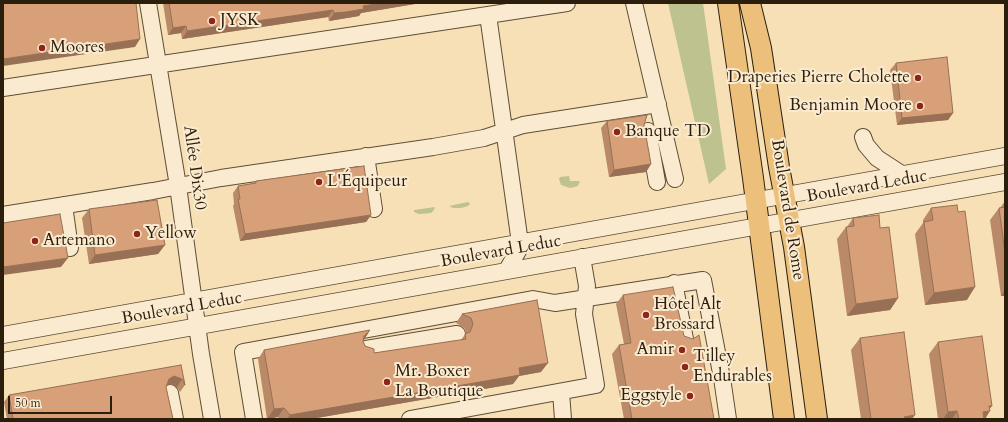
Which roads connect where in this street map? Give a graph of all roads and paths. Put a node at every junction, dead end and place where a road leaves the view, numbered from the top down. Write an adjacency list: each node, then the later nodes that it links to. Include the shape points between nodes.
1 (148, 3): 7 (street, Allée Dix30)
2 (567, 3): 6 (street)
3 (634, 3): 9 (street)
4 (728, 3): 20 (main road, Boulevard de Rome)
5 (750, 3): 19 (main road, Boulevard de Rome, via 761,48)
6 (488, 15): 7 (street); 10 (street)
7 (158, 65): 8 (street); 18 (street, Allée Dix30)
8 (3, 88)
9 (649, 116): 10 (street, via 523,125); 15 (street); 16 (street)
10 (504, 132): 12 (street, via 479,139); 26 (street)
11 (863, 137): 14 (street, via 877,158)
12 (366, 156): 18 (street); 22 (street)
13 (1005, 156): 14 (street, Boulevard Leduc)
14 (902, 174): 19 (street, Boulevard Leduc)
15 (675, 179)
16 (657, 182)
17 (1005, 182): 24 (street, Boulevard Leduc)
18 (178, 186): 21 (street); 32 (street, Allée Dix30)
19 (785, 196): 20 (street, Boulevard Leduc); 24 (main road, Boulevard de Rome)
20 (756, 201): 25 (main road, Boulevard de Rome); 26 (street, Boulevard Leduc)
21 (64, 205): 23 (street); 27 (street)
22 (374, 209)
23 (3, 215)
24 (789, 220): 25 (street, Boulevard Leduc); 50 (main road, Boulevard de Rome)
25 (759, 225): 28 (street, Boulevard Leduc); 49 (main road, Boulevard de Rome)
26 (519, 243): 29 (street, via 518,251); 32 (street, Boulevard Leduc)
27 (70, 248)
28 (582, 257): 29 (street, Boulevard Leduc); 31 (street, via 586,281)
29 (507, 270): 34 (street, Boulevard Leduc)
30 (674, 283): 31 (street); 37 (street); 48 (street, via 703,280)
31 (585, 297): 33 (street, via 550,303 533,299); 41 (street, via 584,314 596,385)
32 (194, 300): 34 (street, Allée Dix30); 36 (street, Boulevard Leduc)
33 (409, 322): 38 (street); 45 (street, via 243,352)
34 (198, 326): 40 (street, Boulevard Leduc); 44 (street, Allée Dix30)
35 (457, 334): 38 (street)
36 (3, 335)
37 (685, 339)
38 (412, 341): 39 (street)
39 (366, 349)
40 (3, 361)
41 (560, 392): 46 (street); 47 (street)
42 (170, 393): 43 (street)
43 (175, 419)
44 (212, 419)
45 (254, 419)
46 (410, 419)
47 (563, 419)
48 (728, 419)
49 (784, 419)
50 (817, 419)

